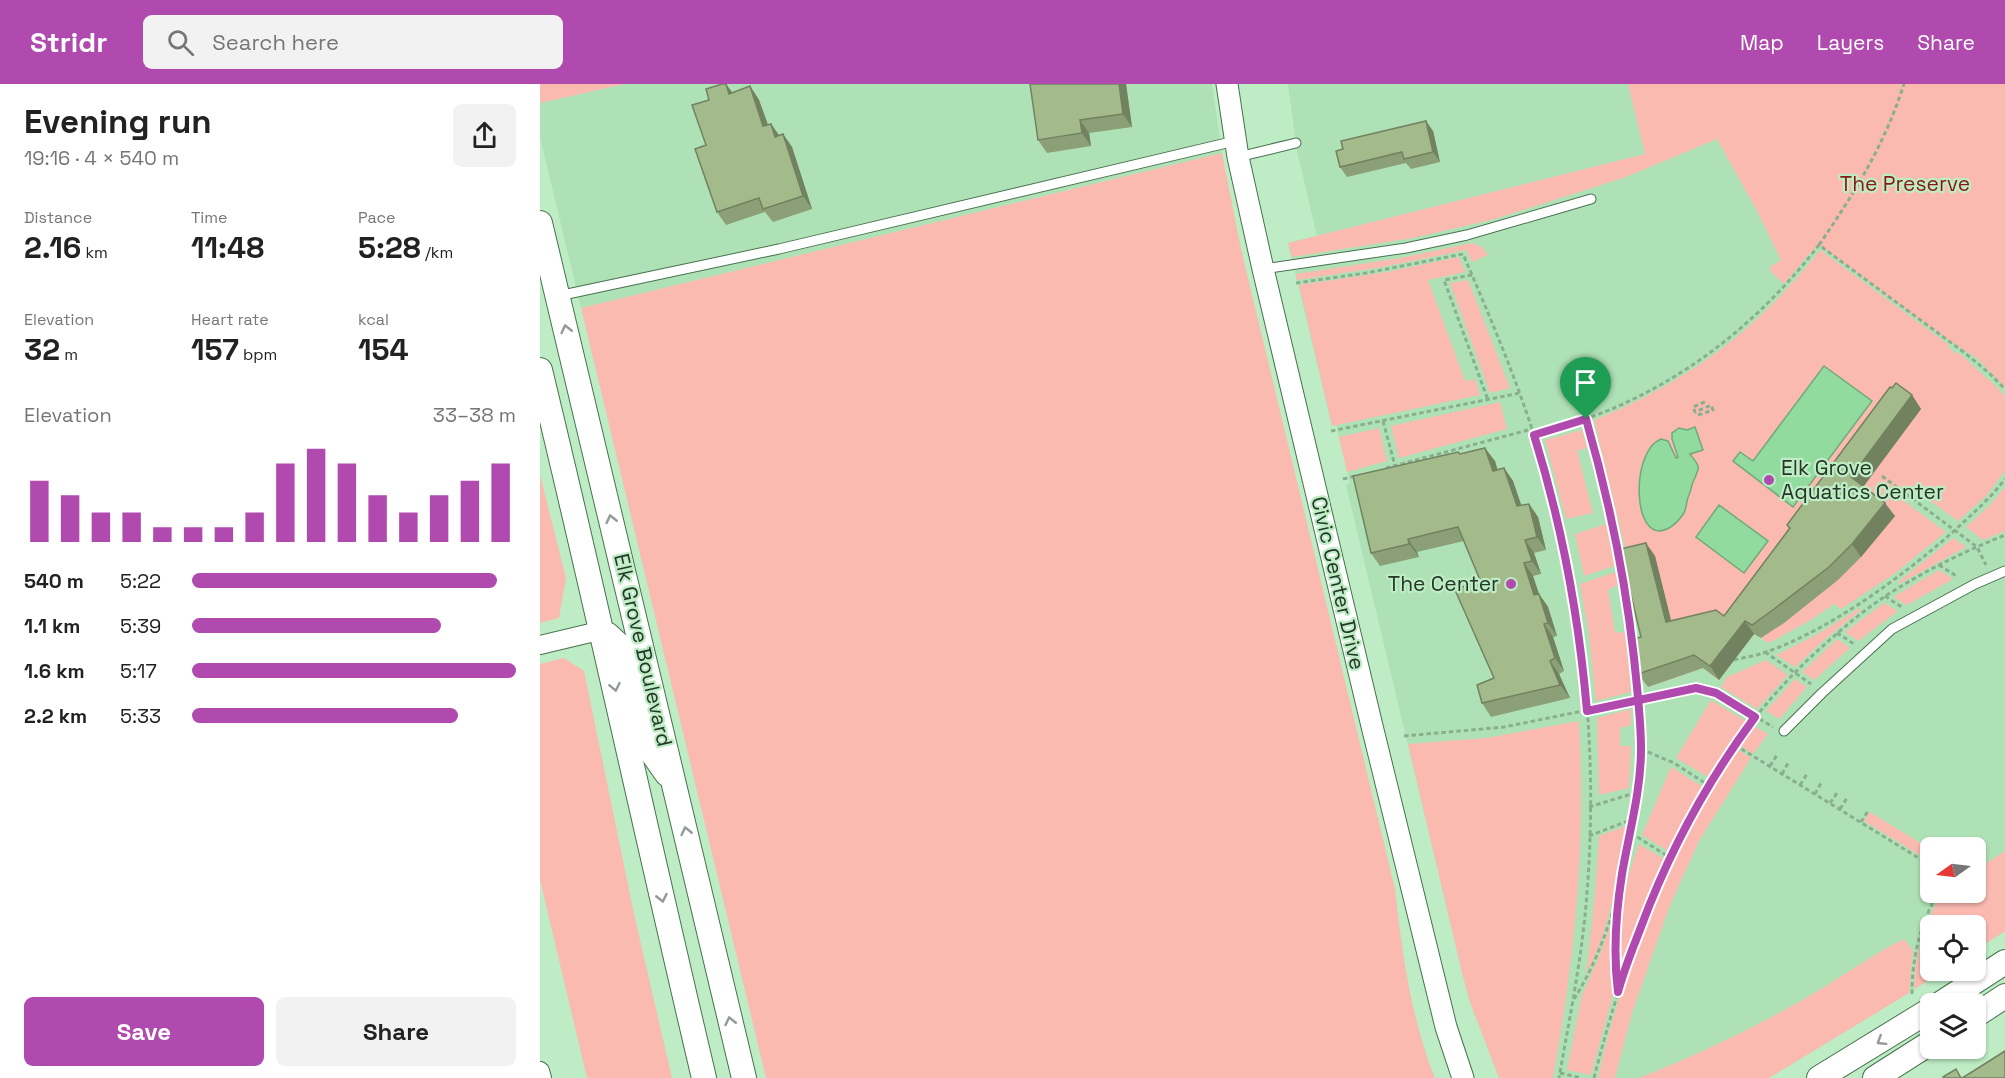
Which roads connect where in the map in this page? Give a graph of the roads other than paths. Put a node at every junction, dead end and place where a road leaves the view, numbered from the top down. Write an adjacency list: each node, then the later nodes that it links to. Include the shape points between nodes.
1 (1227, 84): 3 (street, Civic Center Drive)
2 (1296, 142): 3 (lane)
3 (1237, 149): 6 (street, Civic Center Drive); 7 (lane)
4 (1591, 199): 6 (lane, via 1457,237 1364,256)
5 (540, 223): 7 (main road, Elk Grove Boulevard)
6 (1263, 269): 26 (street, Civic Center Drive, via 1443,1016)
7 (558, 296): 11 (main road, Elk Grove Boulevard, one-way to 7)
8 (540, 370): 9 (main road, Elk Grove Boulevard)
9 (552, 417): 11 (main road, via 575,451 610,594); 12 (main road, Elk Grove Boulevard)
10 (2005, 572): 14 (lane, via 1975,584 1892,630)
11 (635, 617): 15 (main road, Elk Grove Boulevard)
12 (603, 630): 13 (street); 15 (main road, via 621,648 630,669 648,747); 24 (main road, Elk Grove Boulevard, one-way to 24)
13 (540, 645)
14 (1784, 731)
15 (674, 783): 25 (main road, Elk Grove Boulevard, one-way to 15)
16 (2005, 963): 17 (main road)
17 (1957, 993)
18 (2005, 996): 19 (main road)
19 (1986, 1008)
20 (1920, 1016): 27 (main road, one-way to 27)
21 (1920, 1049): 28 (main road)
22 (540, 1071): 23 (street)
23 (542, 1078)
24 (704, 1078)
25 (744, 1078)
26 (1463, 1078)
27 (1820, 1078)
28 (1875, 1078)

